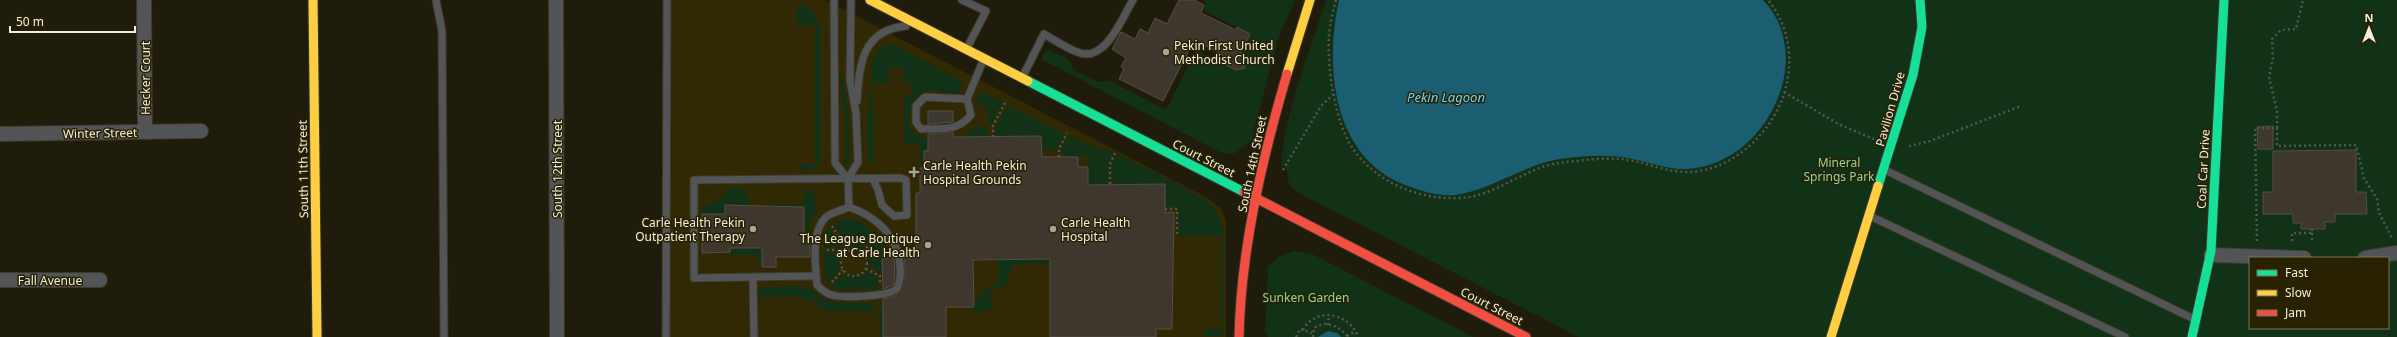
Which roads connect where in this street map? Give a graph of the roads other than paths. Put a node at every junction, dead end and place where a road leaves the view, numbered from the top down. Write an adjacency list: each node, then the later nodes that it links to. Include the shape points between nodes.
1 (144, 0): 20 (street, Hecker Court)
2 (313, 0): 38 (main road, South 11th Street)
3 (436, 0): 39 (lane, via 442,31)
4 (556, 0): 40 (street, South 12th Street)
5 (667, 0): 41 (lane)
6 (834, 0): 24 (lane, via 835,163)
7 (851, 0): 19 (lane, via 850,81)
8 (870, 0): 14 (main road, Court Street)
9 (962, 0): 15 (lane, via 986,11)
10 (1133, 0): 17 (lane, via 1106,46 1094,53 1080,53 1044,34)
11 (1310, 0): 26 (main road, South 14th Street, via 1283,84)
12 (1920, 0): 23 (main road, Pavilion Drive, via 1920,41 1913,74)
13 (2224, 0): 30 (main road, Coal Car Drive)
14 (917, 25): 15 (main road, Court Street); 19 (lane, via 886,30 874,38 866,50 861,66)
15 (967, 50): 16 (main road, Court Street)
16 (984, 59): 17 (main road, Court Street); 18 (lane)
17 (1022, 78): 26 (main road, Court Street)
18 (967, 99): 18 (lane, via 925,97 916,106 916,122 921,129 957,128 972,115)
19 (856, 113): 24 (lane, via 858,162)
20 (145, 132): 21 (street, Winter Street); 22 (street, Winter Street)
21 (201, 132)
22 (0, 134)
23 (1884, 170): 28 (main road, Pavilion Drive); 37 (lane)
24 (848, 179): 25 (lane); 27 (lane); 34 (lane, via 694,180 694,278)
25 (873, 179): 25 (lane, via 883,207 894,216 907,215 906,180)
26 (1255, 197): 43 (main road, South 14th Street, via 1239,315); 44 (main road, Court Street)
27 (849, 207): 33 (lane, via 826,217 819,228); 33 (lane, via 868,215 894,241 900,254 901,273 897,288 889,294 878,296 832,296 816,286)
28 (1870, 216): 45 (main road, Pavilion Drive); 46 (lane)
29 (2395, 247): 32 (street)
30 (2210, 255): 31 (street); 37 (main road, Coal Car Drive)
31 (2273, 257)
32 (2368, 257)
33 (816, 276): 34 (lane)
34 (753, 277): 42 (lane)
35 (0, 280): 36 (street, Fall Avenue)
36 (100, 280)
37 (2196, 320): 47 (main road, Coal Car Drive)
38 (317, 337)
39 (444, 337)
40 (557, 337)
41 (666, 337)
42 (754, 337)
43 (1239, 337)
44 (1526, 337)
45 (1831, 337)
46 (2126, 337)
47 (2192, 337)

